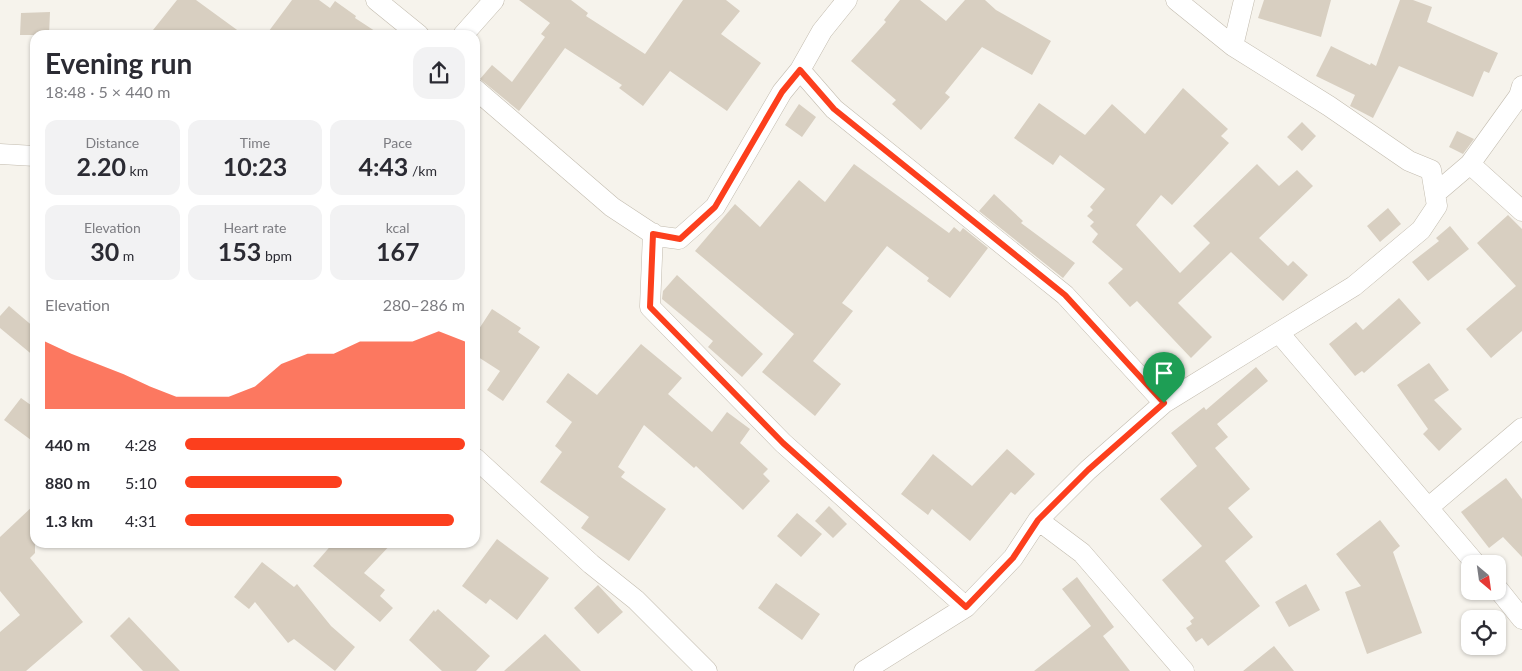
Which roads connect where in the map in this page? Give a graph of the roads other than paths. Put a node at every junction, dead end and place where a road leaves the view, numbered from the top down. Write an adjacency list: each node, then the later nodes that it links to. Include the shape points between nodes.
1 (376, 0): 6 (street)
2 (494, 0): 7 (street)
3 (848, 0): 9 (street, via 822,31)
4 (1176, 0): 8 (street)
5 (1244, 0): 8 (street)
6 (413, 30)
7 (467, 30)
8 (1233, 46): 15 (street, via 1409,161 1431,170)
9 (800, 70): 17 (street, via 782,92 715,207 680,239); 19 (street, via 834,109 1065,295)
10 (1522, 86): 14 (street, via 1519,96)
11 (480, 93): 17 (street, via 612,207)
12 (0, 154): 13 (street)
13 (30, 156)
14 (1470, 164): 15 (street); 16 (street)
15 (1436, 193): 18 (street, via 1437,206 1421,230 1354,286)
16 (1522, 211)
17 (653, 234): 26 (street, via 650,307 783,443)
18 (1279, 333): 19 (street); 22 (street)
19 (1164, 403): 23 (street, via 1088,470)
20 (1522, 428): 22 (street)
21 (480, 463): 28 (street, via 590,564 636,600)
22 (1430, 508): 24 (street)
23 (1038, 520): 26 (street, via 1013,558); 30 (street, via 1082,553)
24 (1469, 555)
25 (1506, 599): 27 (street)
26 (966, 607): 29 (street)
27 (1522, 619)
28 (707, 671)
29 (864, 671)
30 (1184, 671)

